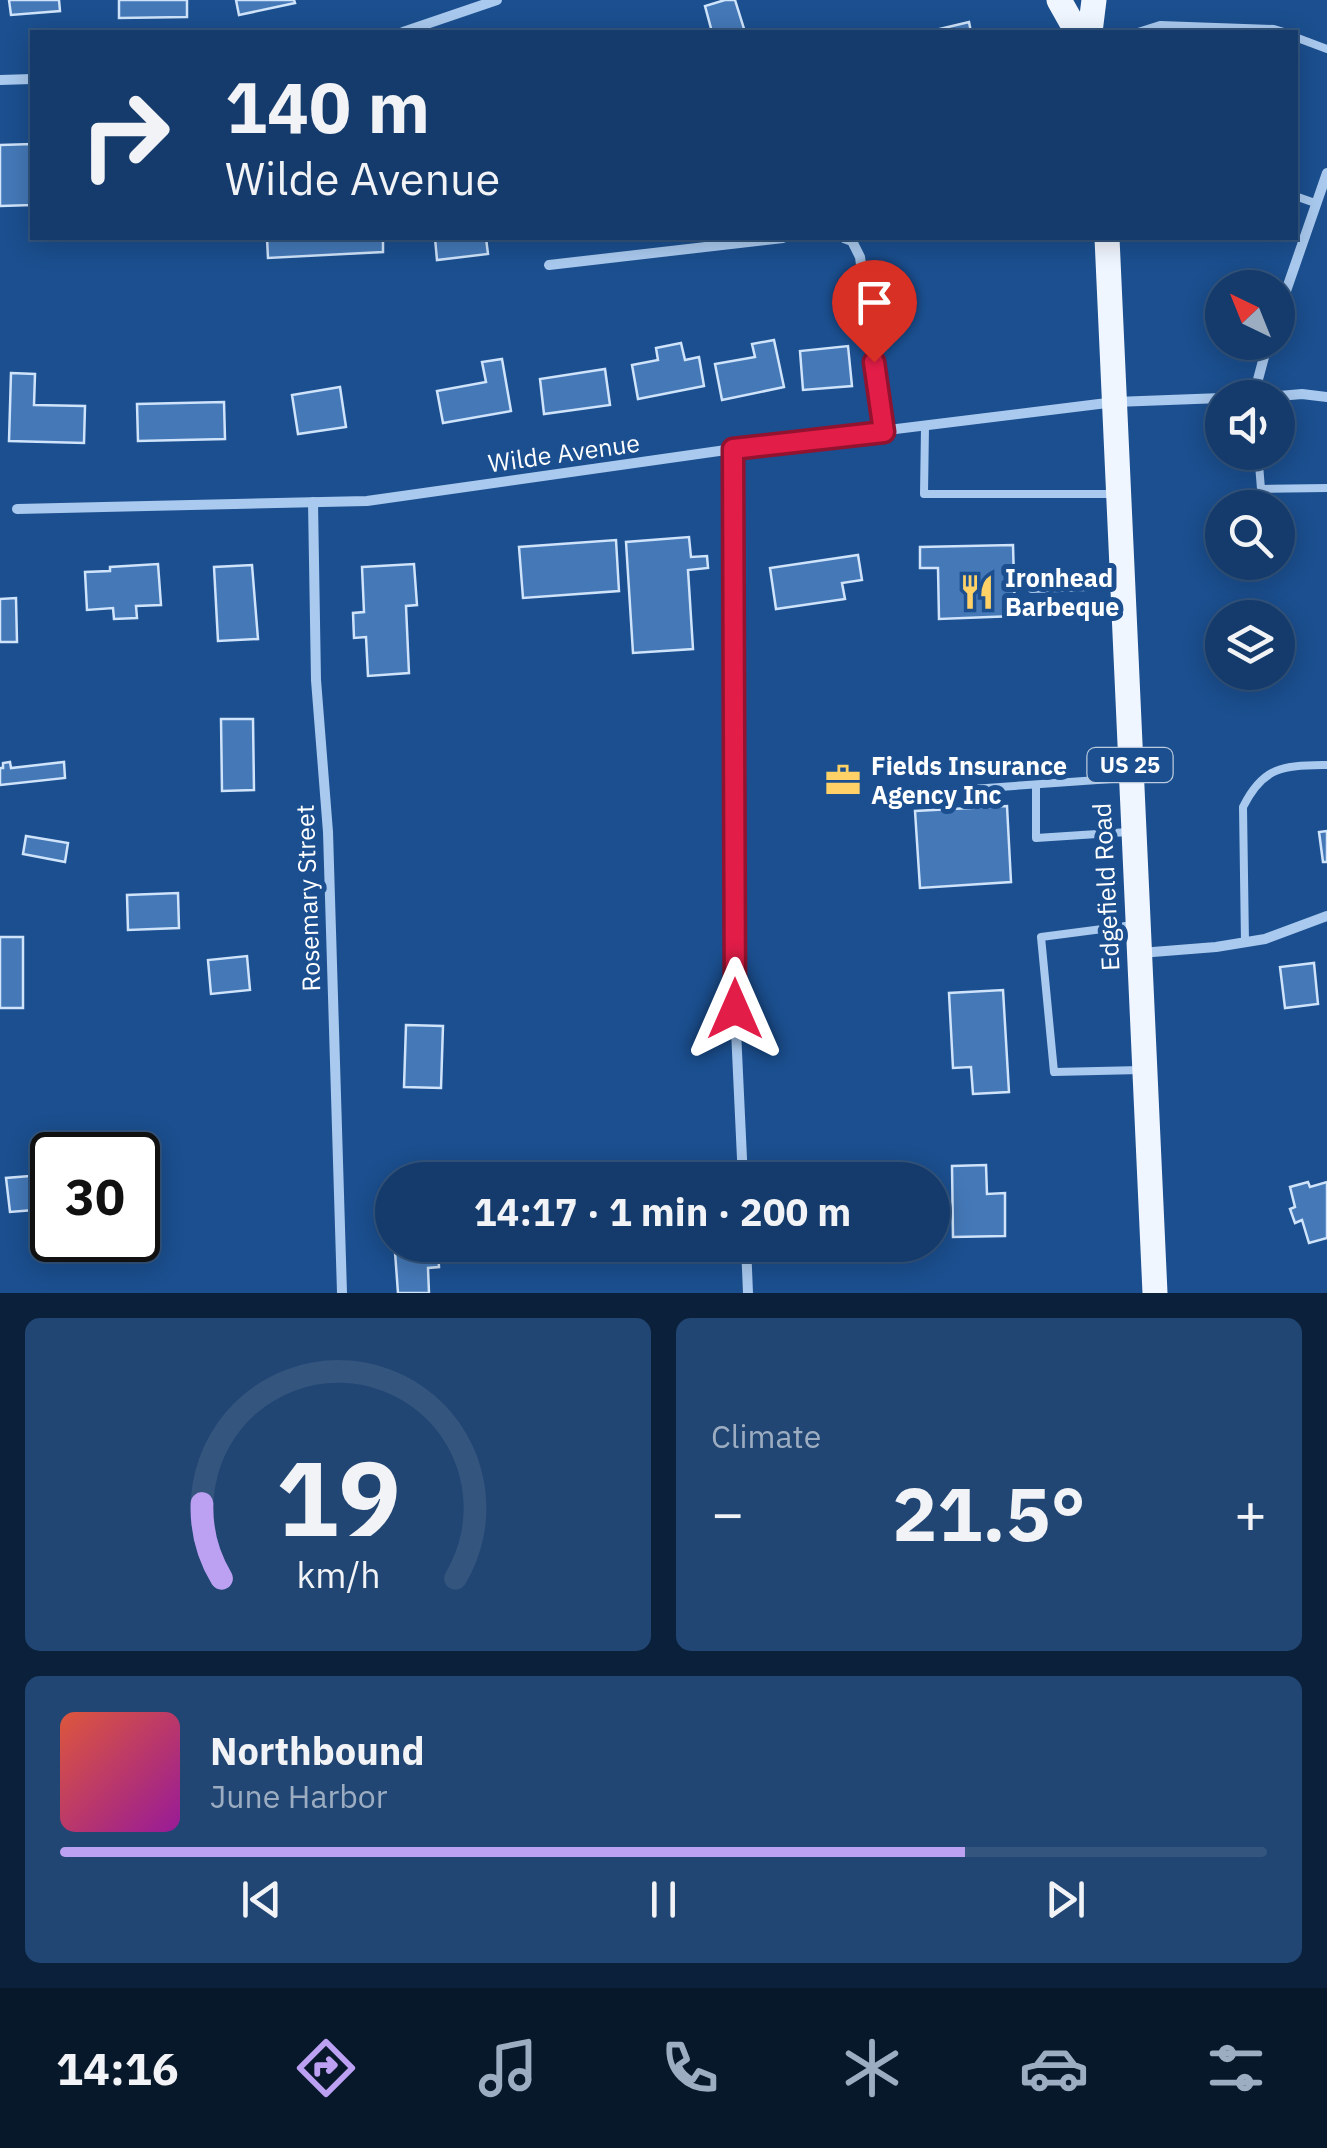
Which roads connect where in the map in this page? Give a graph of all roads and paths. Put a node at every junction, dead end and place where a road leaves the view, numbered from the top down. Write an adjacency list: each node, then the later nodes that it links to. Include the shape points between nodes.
1 (497, 0): 4 (street)
2 (1059, 0): 5 (main road)
3 (1094, 0): 6 (main road)
4 (410, 30)
5 (1076, 30)
6 (1090, 30)
7 (1144, 30): 8 (lane, via 1160,25)
8 (1277, 30)
9 (1298, 38): 10 (lane)
10 (1327, 48)
11 (30, 79): 12 (street)
12 (0, 80)
13 (1327, 173): 15 (street)
14 (1298, 197): 15 (lane)
15 (1315, 203): 20 (street)
16 (765, 240): 19 (street)
17 (849, 240): 26 (street, via 860,257)
18 (1108, 240): 24 (main road, Edgefield Road / US 25)
19 (548, 265)
20 (1293, 270)
21 (1295, 395): 22 (street)
22 (1327, 397)
23 (1205, 399): 24 (street, Wilde Avenue)
24 (1114, 402): 25 (street, Wilde Avenue); 30 (main road, Edgefield Road / US 25)
25 (924, 427): 26 (street, Wilde Avenue); 30 (lane, via 924,494)
26 (884, 432): 27 (street, Wilde Avenue)
27 (733, 449): 31 (street, Wilde Avenue, via 367,501); 45 (street, via 735,1009)
28 (1259, 470): 29 (lane, via 1261,489)
29 (1327, 488)
30 (1119, 494): 33 (main road, Edgefield Road / US 25)
31 (313, 502): 32 (street, Wilde Avenue); 47 (street, Rosemary Street)
32 (17, 508)
33 (1124, 586): 34 (lane); 36 (main road, Edgefield Road / US 25)
34 (1032, 589)
35 (1327, 765): 42 (lane, via 1284,766 1252,789 1243,808)
36 (1131, 778): 37 (lane); 39 (main road, Edgefield Road / US 25)
37 (1036, 785): 38 (lane); 39 (lane, via 1036,838)
38 (972, 789)
39 (1134, 831): 41 (main road, Edgefield Road / US 25)
40 (1327, 916): 42 (street)
41 (1138, 925): 43 (main road, Edgefield Road / US 25); 44 (lane, via 1041,938 1054,1072)
42 (1245, 943): 43 (street)
43 (1139, 953): 44 (main road, Edgefield Road / US 25)
44 (1146, 1070): 49 (main road, Edgefield Road / US 25)
45 (742, 1162)
46 (747, 1262): 48 (street)
47 (342, 1293)
48 (748, 1293)
49 (1155, 1293)

